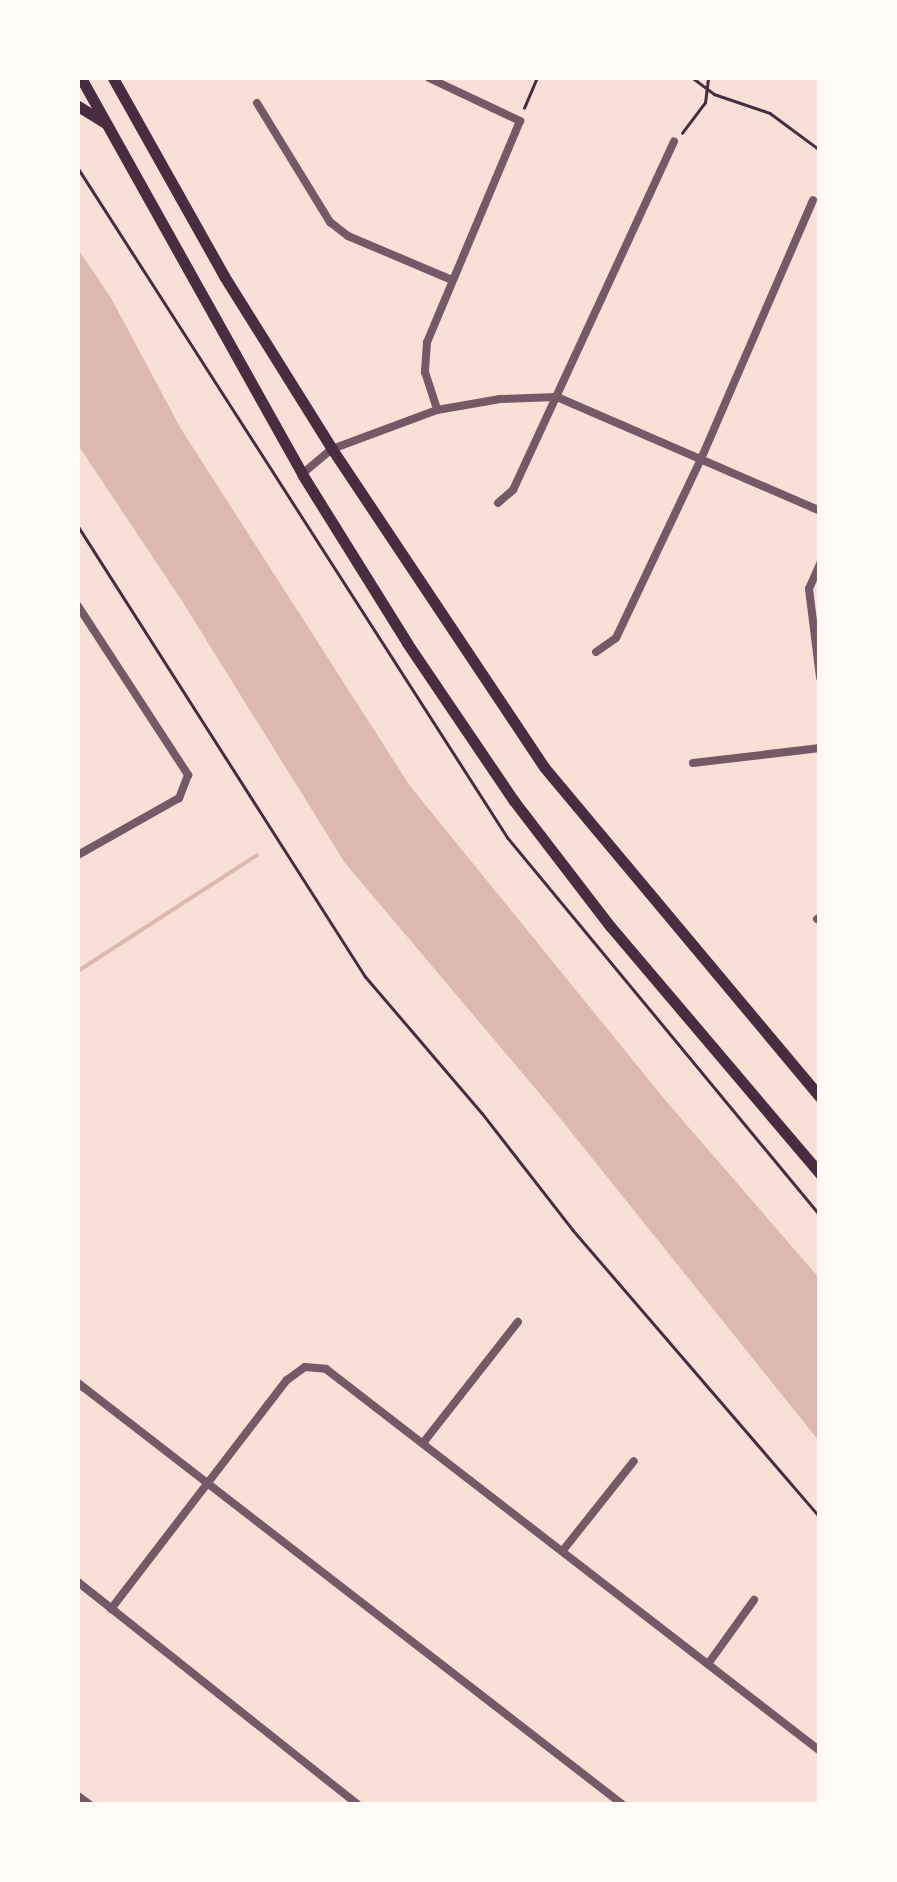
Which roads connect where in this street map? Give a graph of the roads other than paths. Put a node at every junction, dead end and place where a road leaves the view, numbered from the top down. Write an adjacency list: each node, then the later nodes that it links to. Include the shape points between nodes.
1 (80, 78): 6 (main road)
2 (113, 78): 12 (main road, via 224,276)
3 (429, 78): 9 (street, via 520,120)
4 (257, 103): 9 (street, via 330,222)
5 (78, 106): 6 (main road)
6 (106, 124): 14 (main road)
7 (674, 140): 10 (street)
8 (812, 200): 13 (street)
9 (450, 279): 11 (street, via 426,342 425,372)
10 (557, 397): 11 (street); 13 (street); 15 (street, via 514,490)
11 (437, 410): 12 (street)
12 (332, 449): 14 (street); 24 (main road, via 544,767)
13 (700, 460): 16 (street); 19 (street, via 616,638)
14 (302, 474): 25 (main road, via 514,800 610,926)
15 (498, 502)
16 (820, 512)
17 (820, 564): 20 (street, via 809,589)
18 (78, 606): 23 (street, via 188,775 179,798)
19 (596, 652)
20 (820, 677)
21 (820, 748): 22 (street)
22 (693, 764)
23 (78, 854)
24 (820, 1097)
25 (820, 1174)
26 (518, 1322): 28 (street)
27 (78, 1382): 30 (street)
28 (423, 1443): 30 (street, via 326,1369 305,1367 287,1380); 31 (street)
29 (634, 1460): 31 (street)
30 (210, 1483): 34 (street); 40 (street)
31 (564, 1549): 35 (street)
32 (78, 1582): 34 (street)
33 (754, 1600): 35 (street)
34 (111, 1608): 39 (street)
35 (708, 1664): 36 (street)
36 (820, 1751)
37 (78, 1796): 38 (street)
38 (89, 1804)
39 (356, 1804)
40 (622, 1804)

